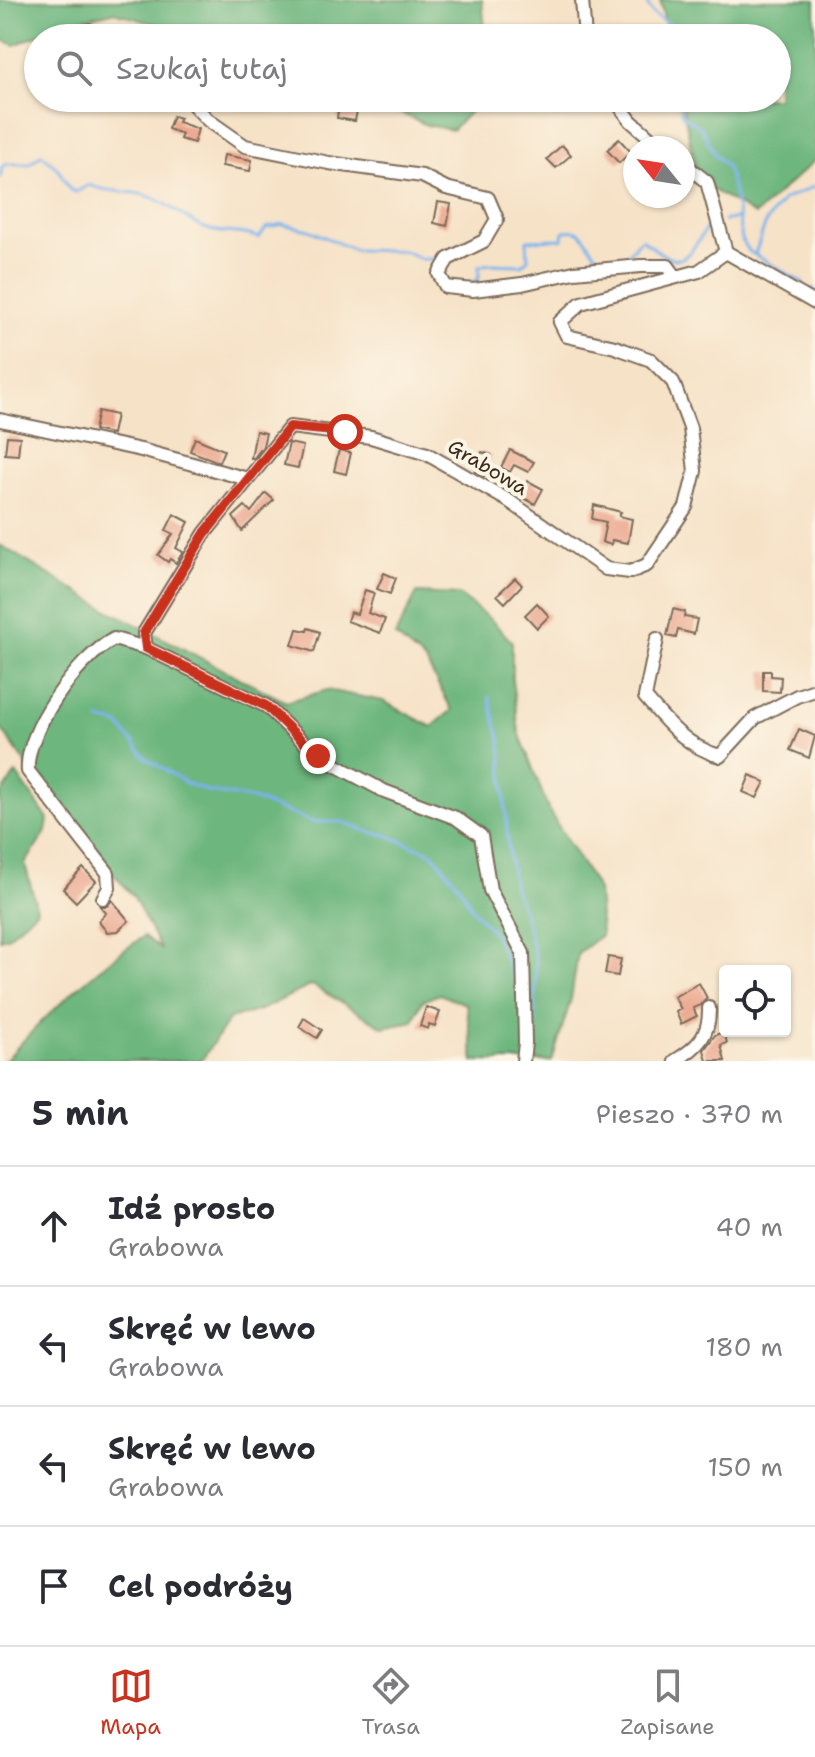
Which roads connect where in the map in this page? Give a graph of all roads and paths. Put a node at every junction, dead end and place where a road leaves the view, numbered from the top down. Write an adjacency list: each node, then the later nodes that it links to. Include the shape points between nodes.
1 (582, 0): 2 (street)
2 (584, 24)
3 (200, 112): 8 (street, via 245,146 422,176 488,198 497,219 484,241 448,259 439,274 446,287 473,290 641,266 668,266)
4 (624, 112): 5 (street)
5 (648, 136)
6 (695, 172): 7 (street, via 707,182)
7 (722, 254): 8 (street, Grabowa, via 699,271); 9 (street)
8 (676, 277): 11 (street, Grabowa, via 581,303 560,322 567,336 651,360 673,382 690,428 695,471 686,507 647,565 630,572 606,569 509,501 427,454 371,437 290,427)
9 (815, 303)
10 (0, 420): 11 (street)
11 (248, 479): 13 (street, Grabowa, via 205,533 157,608 144,633)
12 (657, 639): 14 (street, via 645,697 699,750 720,756 755,718)
13 (146, 648): 15 (street, via 114,639 94,652 47,710 29,748 28,771 108,873); 17 (street, via 266,706 318,756 384,791 456,818 481,836 490,890 523,953)
14 (815, 690)
15 (103, 898)
16 (709, 1008): 18 (street, via 708,1031)
17 (523, 1061)
18 (675, 1061)

